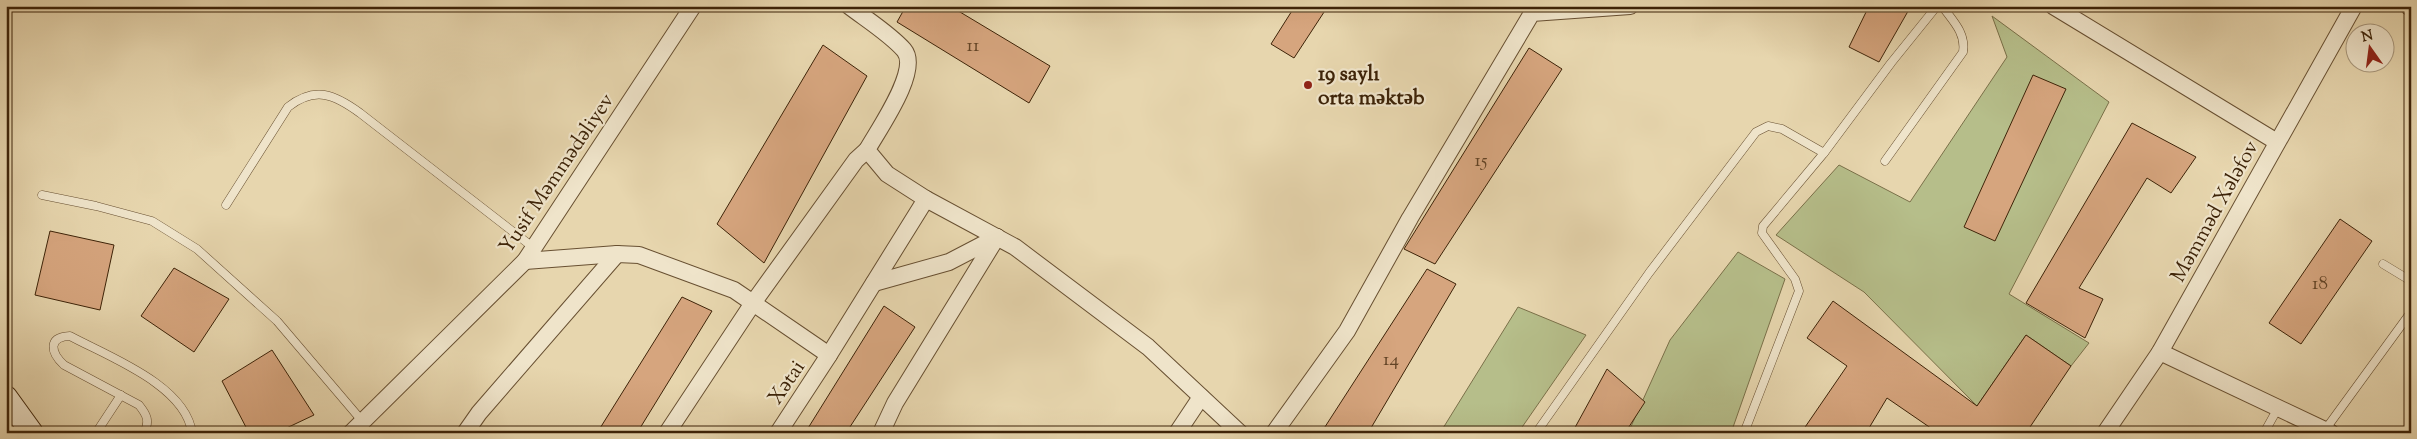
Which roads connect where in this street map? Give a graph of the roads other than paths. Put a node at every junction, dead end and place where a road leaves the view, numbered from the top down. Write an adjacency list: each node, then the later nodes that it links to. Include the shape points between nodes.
1 (693, 6): 17 (street, Yusif Məmmədəliyev)
2 (849, 6): 9 (street, via 905,50 909,63 906,79)
3 (1630, 6): 41 (street, via 1532,13 1347,331)
4 (1937, 6): 10 (lane)
5 (1942, 6): 11 (lane, via 1962,34 1965,42 1963,52)
6 (2053, 6): 8 (street)
7 (2354, 6): 8 (street, Məmməd Xələfov)
8 (2277, 142): 23 (street, Məmməd Xələfov)
9 (867, 150): 13 (street, via 887,174); 21 (street, via 856,160)
10 (1824, 153): 42 (lane, via 1782,130 1768,126 1756,132 1649,273); 43 (lane, via 1763,226 1762,233 1795,279 1799,292)
11 (1885, 161)
12 (42, 195): 29 (lane, via 152,221 197,249 277,321)
13 (926, 199): 15 (street); 20 (street, Xətai)
14 (226, 204): 17 (lane, via 288,107 300,98 321,94 342,100 360,113)
15 (997, 238): 20 (street, via 949,262); 27 (street, via 1016,247 1148,347); 38 (street, via 895,403)
16 (616, 254): 17 (street); 21 (street, via 639,255 679,268 734,290); 35 (street)
17 (529, 255): 29 (street, Yusif Məmmədəliyev)
18 (2382, 264): 19 (lane)
19 (2411, 281)
20 (874, 283): 24 (street, Xətai)
21 (754, 303): 24 (street); 36 (street)
22 (2411, 312): 30 (lane)
23 (2160, 352): 28 (street); 44 (street, Məmməd Xələfov)
24 (829, 355): 37 (street, Xətai)
25 (121, 395): 32 (lane); 33 (lane, via 139,405 147,415 148,426); 34 (lane, via 64,365 56,358 55,341 70,336 155,381 178,405 191,424)
26 (6, 397): 31 (main road)
27 (1202, 397): 39 (street); 40 (street)
28 (2278, 408): 30 (street); 45 (lane)
29 (357, 427)
30 (2328, 431)
31 (32, 433)
32 (96, 433)
33 (144, 433)
34 (192, 433)
35 (465, 433)
36 (667, 433)
37 (778, 433)
38 (881, 433)
39 (1178, 433)
40 (1240, 433)
41 (1274, 433)
42 (1536, 433)
43 (1744, 433)
44 (2105, 433)
45 (2264, 433)

